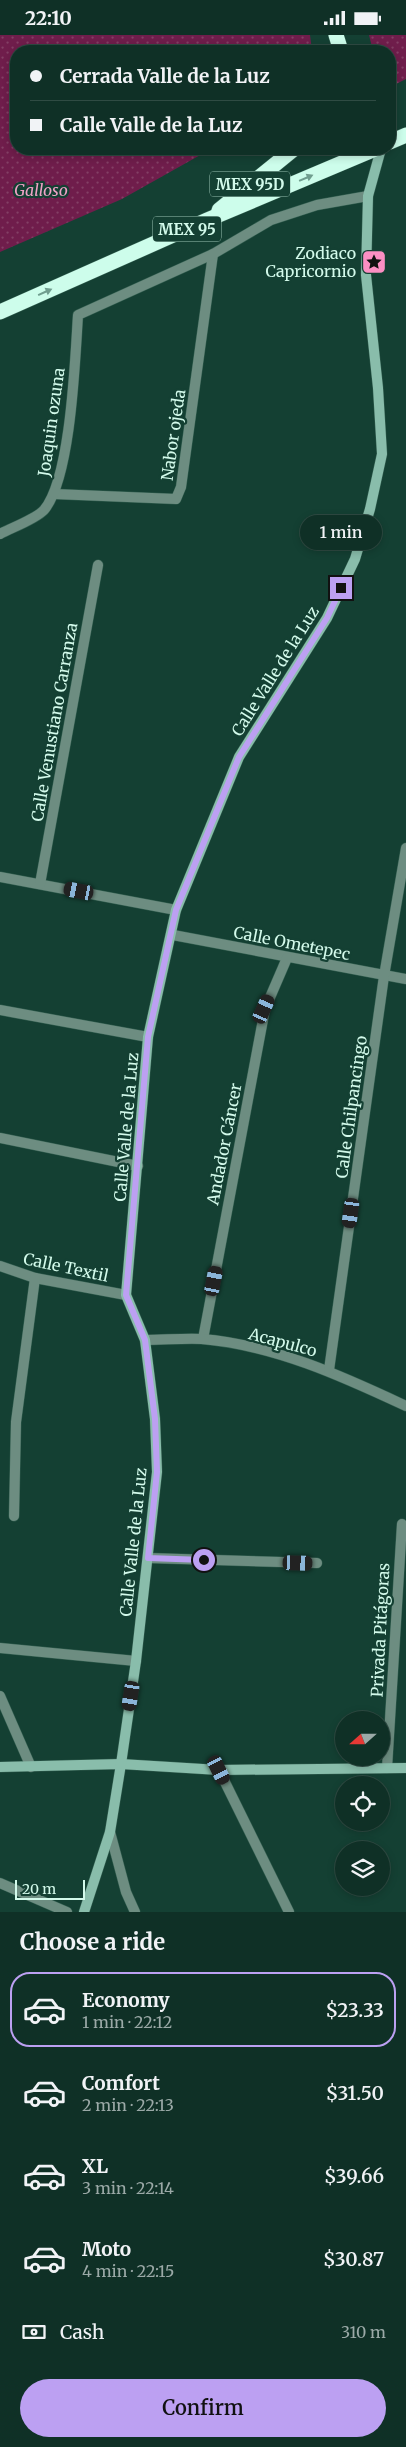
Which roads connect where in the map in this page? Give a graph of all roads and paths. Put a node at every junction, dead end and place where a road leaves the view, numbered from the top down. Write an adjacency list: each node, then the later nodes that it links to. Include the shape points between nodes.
1 (287, 155): 5 (highway, MEX 95D)
2 (361, 155): 5 (highway, MEX 95, one-way to 2)
3 (379, 155): 4 (street, Calle Valle de la Luz)
4 (368, 196): 6 (street, via 317,205 271,220); 14 (street, Calle Valle de la Luz, via 366,275 382,454 370,509 354,559 327,618 239,757)
5 (207, 220): 7 (highway, MEX 95, one-way to 5)
6 (213, 254): 8 (street, Joaquin ozuna, via 78,315 65,445); 8 (street, Nabor ojeda, via 181,487 176,499)
7 (0, 312)
8 (54, 493): 9 (street, Joaquin ozuna, via 42,512)
9 (0, 534)
10 (98, 565): 13 (street, Calle Venustiano Carranza)
11 (406, 848): 17 (street, Calle Chilpancingo)
12 (0, 877): 13 (street)
13 (40, 884): 14 (street)
14 (176, 910): 15 (street, Calle Valle de la Luz)
15 (172, 935): 16 (street, Calle Ometepec); 20 (street, Calle Valle de la Luz)
16 (286, 958): 17 (street, Calle Ometepec); 26 (street, Andador Cáncer, via 264,1009)
17 (384, 977): 18 (street, Calle Ometepec); 28 (street, Calle Chilpancingo)
18 (406, 979)
19 (0, 1009): 20 (street)
20 (148, 1037): 22 (street, Calle Valle de la Luz)
21 (0, 1138): 22 (street)
22 (138, 1166): 25 (street, Calle Valle de la Luz)
23 (0, 1266): 24 (street, Calle Textil)
24 (35, 1278): 25 (street, Calle Textil); 30 (street, via 16,1422)
25 (126, 1295): 27 (street, Calle Valle de la Luz)
26 (203, 1339): 27 (street, Acapulco); 28 (street, Acapulco)
27 (145, 1340): 32 (street, Calle Valle de la Luz, via 155,1419 157,1472)
28 (329, 1370): 29 (street, Acapulco)
29 (406, 1406)
30 (14, 1516)
31 (402, 1524): 40 (street, Privada Pitágoras)
32 (148, 1558): 33 (street); 35 (street, Calle Valle de la Luz)
33 (317, 1563)
34 (0, 1648): 35 (street)
35 (136, 1661): 37 (street, Calle Valle de la Luz)
36 (0, 1696): 39 (street)
37 (121, 1764): 39 (street); 42 (street); 43 (street, Calle Valle de la Luz)
38 (0, 1767): 39 (street)
39 (31, 1767)
40 (387, 1768): 41 (street); 42 (street)
41 (406, 1768)
42 (219, 1770): 48 (street)
43 (110, 1832): 46 (street, Calle Valle de la Luz); 47 (street, via 126,1892)
44 (0, 1883): 45 (street)
45 (67, 1912)
46 (84, 1912)
47 (135, 1912)
48 (289, 1912)

